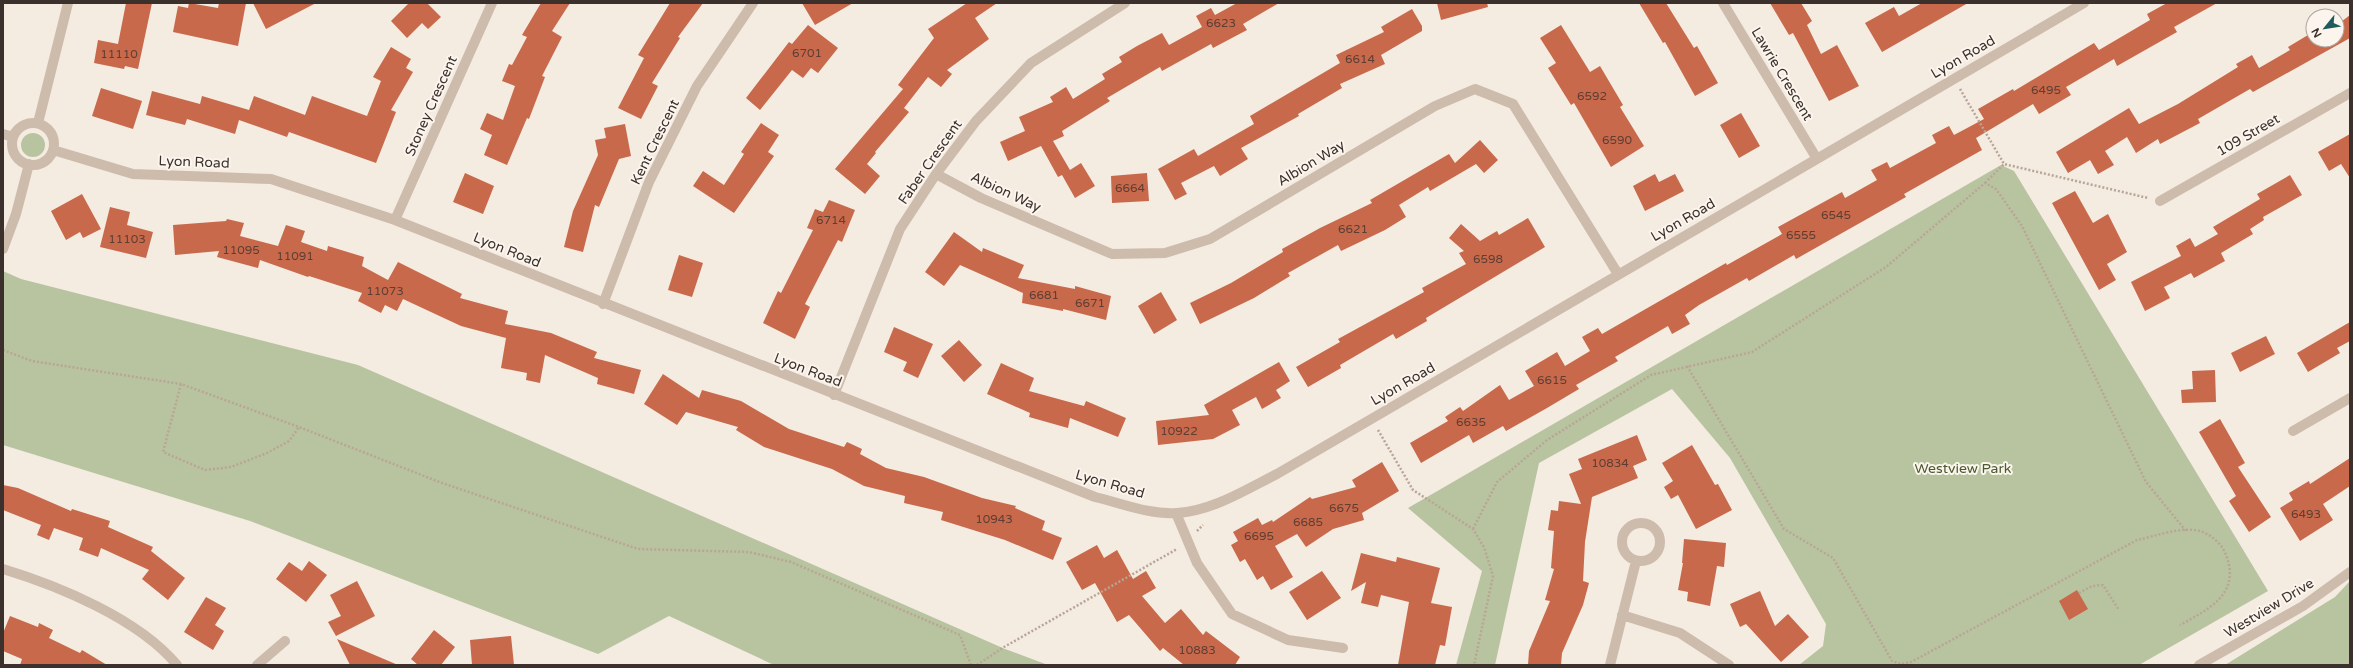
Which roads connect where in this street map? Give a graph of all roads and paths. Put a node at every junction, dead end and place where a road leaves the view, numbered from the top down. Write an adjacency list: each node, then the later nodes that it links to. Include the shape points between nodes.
1 (68, 3): 9 (street)
2 (492, 3): 20 (street, Stoney Crescent)
3 (753, 3): 23 (street, Kent Crescent, via 697,86 649,182)
4 (1125, 3): 16 (street, Faber Crescent, via 1032,63 976,122)
5 (1723, 3): 13 (street, Lawrie Crescent)
6 (2084, 3): 13 (street, Lyon Road)
7 (1960, 89): 15 (path)
8 (2350, 93): 19 (street, 109 Street)
9 (38, 124): 11 (street, via 19,128); 12 (street, via 50,131)
10 (3, 134): 11 (street)
11 (14, 137): 14 (street, via 14,154 19,160)
12 (53, 150): 14 (street, via 45,162 38,165); 20 (street, Lyon Road, via 133,174 271,179)
13 (1817, 159): 22 (street, Lyon Road)
14 (29, 164): 21 (street, via 16,214)
15 (2004, 164): 17 (path); 18 (path)
16 (936, 174): 22 (street, Albion Way, via 981,198 1112,254 1165,253 1210,239 1435,106 1474,89 1513,104); 27 (street, Faber Crescent, via 900,229)
17 (1985, 183): 25 (path, via 1886,267 1752,352); 34 (path, via 1996,189 2022,226 2146,482)
18 (2132, 194)
19 (2160, 201)
20 (395, 220): 23 (street, Lyon Road)
21 (3, 249)
22 (1618, 274): 32 (street, Lyon Road, via 1277,474 1211,506)
23 (603, 304): 27 (street, Lyon Road)
24 (3, 350): 26 (path, via 32,361)
25 (1687, 366): 33 (path, via 1651,375 1547,440 1497,482); 34 (path, via 1784,529 1833,558 1892,661 1901,664 1911,662 2137,540)
26 (181, 384): 29 (path); 29 (path, via 163,452 205,470 231,467 267,453 289,441)
27 (834, 395): 32 (street, Lyon Road, via 1095,497 1152,511)
28 (2350, 398): 30 (street)
29 (299, 427): 47 (path, via 442,483 638,549 749,552 790,562 960,634)
30 (2293, 431)
31 (1379, 432): 33 (path, via 1413,490)
32 (1176, 513): 44 (street, via 1197,563 1232,614 1288,640)
33 (1473, 529): 49 (path, via 1484,547 1494,576)
34 (2186, 531): 42 (path, via 2199,531 2214,538 2224,550 2231,567 2229,586 2214,605)
35 (1177, 549): 48 (path, via 1004,647)
36 (1636, 561): 41 (street)
37 (3, 569): 45 (street, via 75,595 121,620 168,655)
38 (2350, 572): 52 (street, Westview Drive, via 2303,606)
39 (2079, 594): 40 (path, via 2092,586 2103,585)
40 (2119, 610)
41 (1622, 615): 50 (street); 51 (street, via 1680,633)
42 (2180, 625)
43 (285, 642): 46 (street)
44 (1344, 648)
45 (177, 665)
46 (257, 665)
47 (971, 665)
48 (977, 665)
49 (1474, 665)
50 (1610, 665)
51 (1729, 665)
52 (2199, 665)

